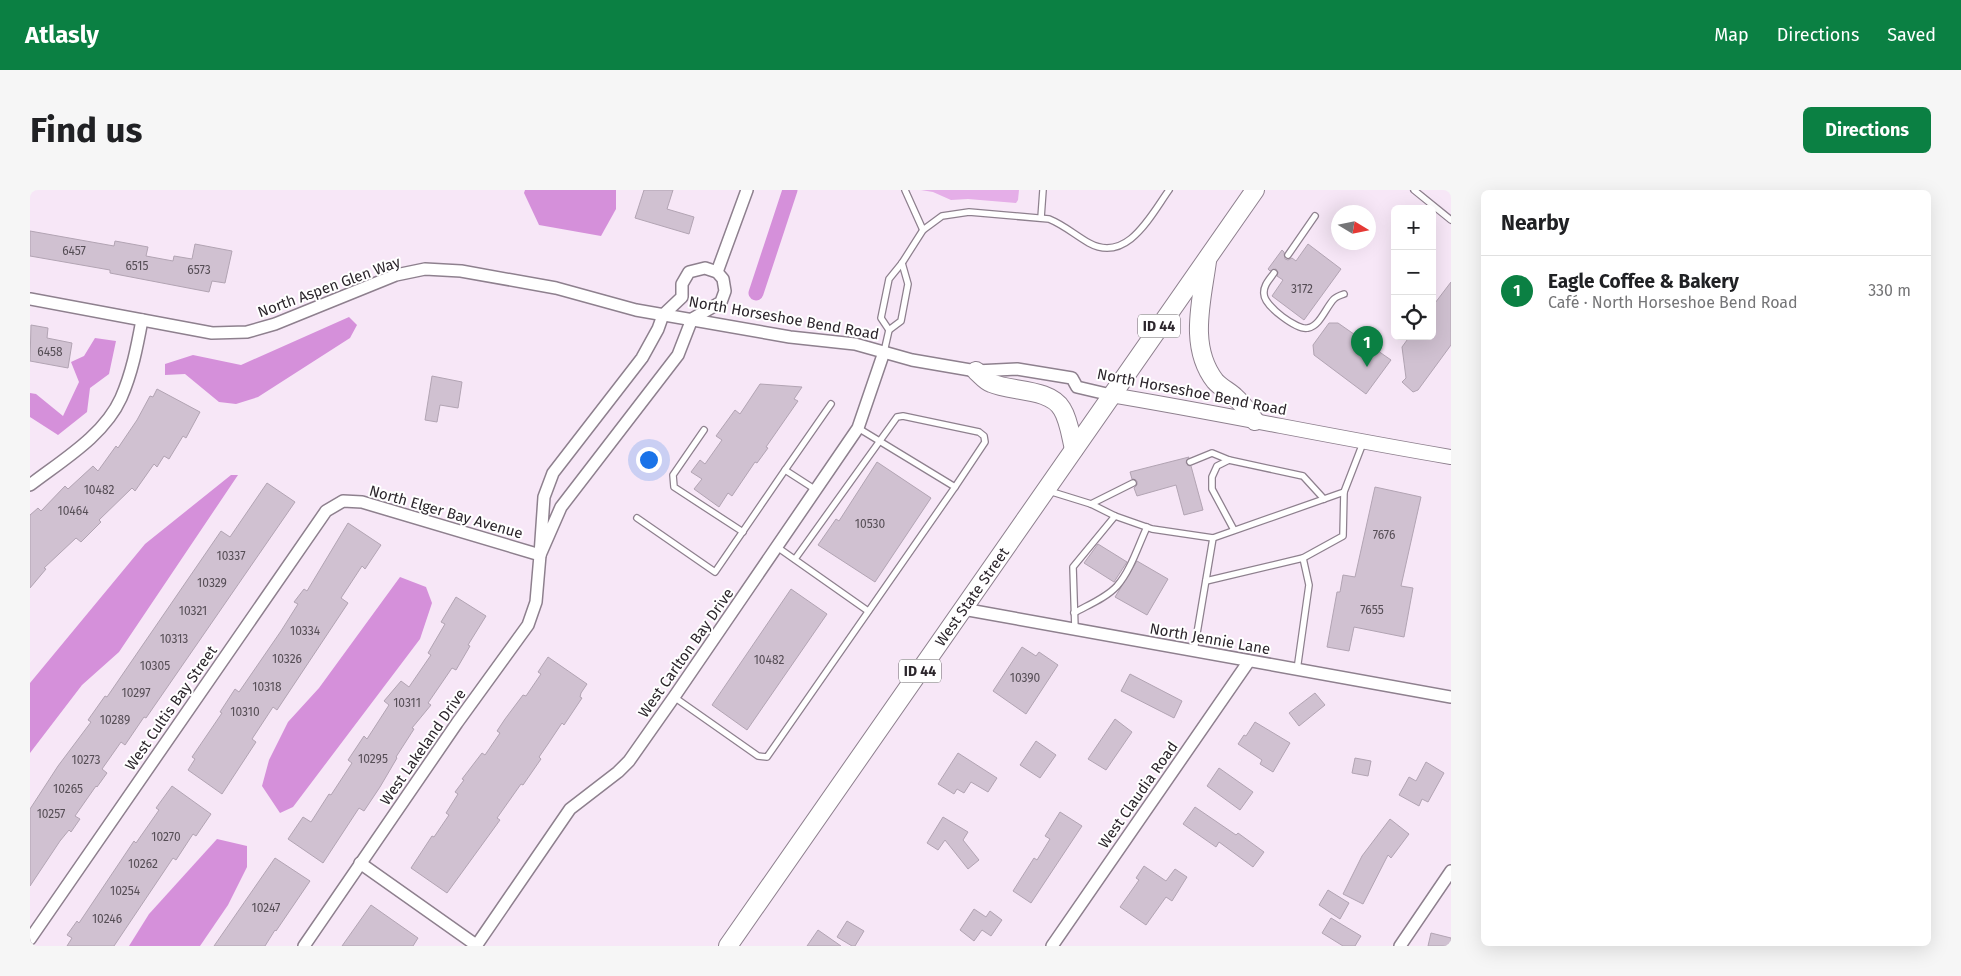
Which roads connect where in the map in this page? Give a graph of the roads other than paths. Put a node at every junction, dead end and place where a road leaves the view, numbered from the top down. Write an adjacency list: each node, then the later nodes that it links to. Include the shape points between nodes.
1 (747, 190): 17 (street)
2 (905, 190): 12 (lane)
3 (1043, 190): 10 (lane)
4 (1169, 190): 10 (lane, via 1131,241 1111,247 1090,244 1060,223)
5 (1255, 190): 14 (main road, ID 44)
6 (1414, 190): 8 (lane)
7 (1426, 190): 8 (lane)
8 (1422, 196): 11 (lane)
9 (1315, 216): 13 (lane)
10 (1041, 218): 12 (lane, via 954,213 942,216)
11 (1451, 220)
12 (923, 230): 15 (lane)
13 (1288, 255)
14 (1208, 257): 27 (main road, ID 44); 29 (main road, via 1198,326 1201,351 1214,380 1235,397)
15 (902, 263): 24 (lane, via 908,284 901,321); 24 (lane, via 888,279 881,318)
16 (461, 271): 21 (street, North Horseshoe Bend Road, via 556,288); 23 (street, North Aspen Glen Way, via 425,269 396,275 275,324 247,332 212,333)
17 (716, 272): 21 (street, via 705,268 689,272 682,284 682,297); 22 (street, via 723,279 725,292 721,302)
18 (1274, 273): 19 (lane, via 1266,285 1267,305 1299,327 1307,329 1314,326 1335,298)
19 (1344, 294)
20 (30, 299): 23 (street, North Aspen Glen Way)
21 (663, 314): 22 (street, North Horseshoe Bend Road); 55 (street, West Lakeland Drive, via 642,358 553,473 544,497)
22 (692, 319): 25 (street, North Horseshoe Bend Road, via 790,337 855,344); 55 (street, West Lakeland Drive, via 678,355 560,507)
23 (142, 320): 40 (street, via 134,364 121,400 109,418 91,437)
24 (889, 330): 25 (lane)
25 (884, 352): 26 (street, North Horseshoe Bend Road); 30 (street, West Carlton Bay Drive)
26 (976, 371): 27 (street, North Horseshoe Bend Road, via 1017,369 1072,378 1077,388); 34 (main road, via 992,384 1054,400 1065,415)
27 (1111, 395): 29 (street, North Horseshoe Bend Road); 34 (main road, West State Street / ID 44)
28 (831, 404): 38 (lane)
29 (1256, 421): 33 (street, North Horseshoe Bend Road)
30 (858, 428): 32 (lane); 42 (street, West Carlton Bay Drive)
31 (704, 430): 52 (lane, via 673,474 674,487)
32 (880, 441): 41 (lane); 41 (lane, via 897,417 903,416 979,432 985,442); 57 (lane)
33 (1362, 442): 35 (street, North Horseshoe Bend Road); 44 (lane)
34 (1074, 449): 43 (main road, West State Street / ID 44)
35 (1451, 457)
36 (1229, 460): 37 (lane, via 1212,453); 45 (lane, via 1303,476); 51 (lane, via 1217,466 1212,477 1212,489)
37 (1190, 462)
38 (785, 470): 42 (lane); 52 (lane)
39 (1133, 483): 47 (lane)
40 (30, 485)
41 (955, 487): 60 (lane)
42 (816, 490): 54 (street, West Carlton Bay Drive)
43 (1047, 490): 47 (lane); 59 (main road, West State Street / ID 44)
44 (1344, 492): 45 (lane); 56 (lane, via 1343,536)
45 (1324, 499): 51 (lane)
46 (343, 501): 55 (street, North Elger Bay Avenue, via 362,502); 70 (street, West Cultis Bay Street, via 326,511)
47 (1091, 504): 48 (lane)
48 (1115, 516): 50 (lane); 61 (lane, via 1073,567)
49 (637, 518): 52 (lane, via 715,572)
50 (1147, 527): 53 (lane); 61 (lane, via 1117,585)
51 (1234, 530): 53 (lane)
52 (743, 532)
53 (1213, 538): 58 (lane)
54 (777, 547): 57 (lane); 66 (street, West Carlton Bay Drive)
55 (540, 555): 68 (street, West Lakeland Drive, via 536,602 528,625)
56 (1303, 558): 58 (lane); 65 (lane, via 1309,585)
57 (795, 559): 60 (lane)
58 (1206, 581): 63 (lane)
59 (963, 609): 62 (street, North Jennie Lane); 73 (main road, West State Street / ID 44)
60 (868, 611): 66 (lane, via 767,757 758,756)
61 (1074, 613): 62 (lane)
62 (1075, 629): 63 (street, North Jennie Lane)
63 (1194, 651): 64 (street, North Jennie Lane)
64 (1249, 661): 65 (street, North Jennie Lane); 74 (street, West Claudia Road)
65 (1297, 670): 67 (street, North Jennie Lane)
66 (674, 697): 72 (street, West Carlton Bay Drive, via 629,761 570,809)
67 (1451, 698)
68 (360, 863): 71 (street, West Lakeland Drive); 72 (street)
69 (1451, 872): 75 (street)
70 (30, 939)
71 (304, 946)
72 (476, 946)
73 (728, 946)
74 (1052, 946)
75 (1400, 946)

